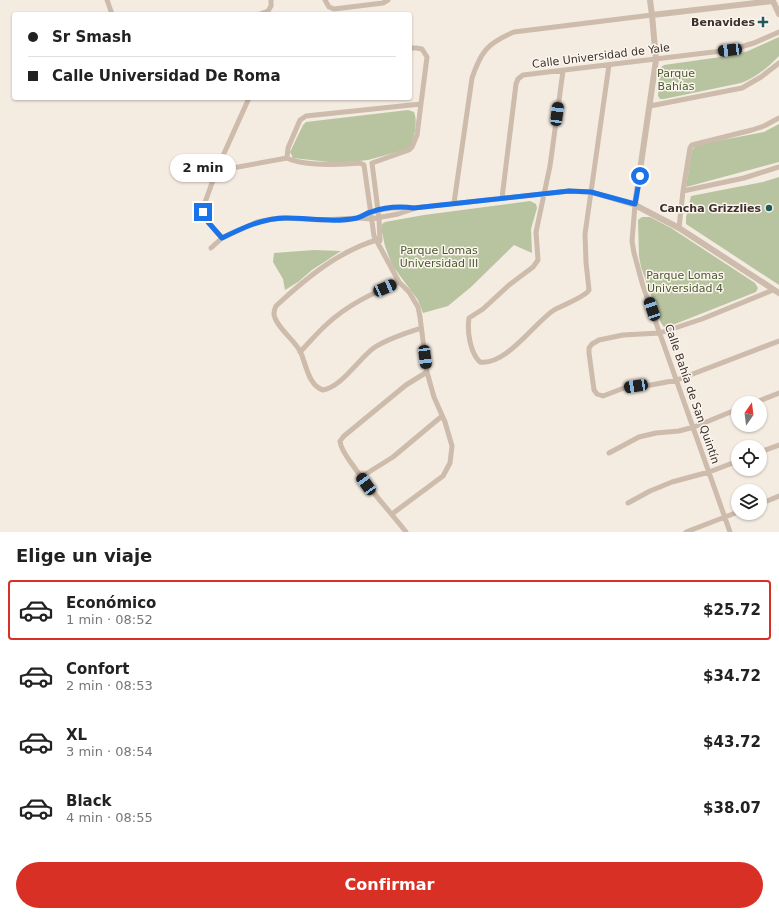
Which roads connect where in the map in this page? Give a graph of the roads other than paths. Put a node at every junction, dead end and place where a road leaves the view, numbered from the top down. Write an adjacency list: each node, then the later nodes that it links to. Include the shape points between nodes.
1 (108, 0): 7 (street)
2 (271, 0): 8 (street, via 270,8)
3 (325, 0): 4 (street, via 328,7 334,9 383,3)
4 (388, 0)
5 (650, 0): 10 (street, Calle Bahía de San Quintín)
6 (775, 0): 9 (street); 10 (street)
7 (111, 12)
8 (266, 12)
9 (779, 14)
10 (652, 15): 13 (street, Calle Bahía de San Quintín); 28 (street, via 514,32 500,38 484,51 472,78)
11 (779, 32): 13 (street, Calle Universidad de Yale, via 730,50)
12 (412, 48): 18 (street, via 422,49 427,57)
13 (656, 60): 15 (street, Calle Universidad de Yale); 19 (street, Calle Bahía de San Quintín)
14 (779, 63): 19 (street, via 761,78 742,88)
15 (609, 65): 16 (street, Calle Universidad de Yale); 25 (street)
16 (562, 71): 26 (street); 27 (street, Calle Universidad de Yale, via 523,75 518,79)
17 (247, 100): 23 (street)
18 (421, 104): 21 (street, via 304,117 300,120 288,148); 31 (street, via 417,135 412,147 400,154 373,162)
19 (650, 106): 29 (street, Calle Bahía de San Quintín)
20 (779, 118): 24 (street, via 752,130 693,144 690,148)
21 (287, 158): 23 (street); 32 (street, via 324,164 364,165)
22 (779, 167): 24 (street, via 744,178)
23 (217, 169): 37 (street, via 203,208 204,216)
24 (683, 191): 36 (street)
25 (591, 192): 26 (street); 26 (street, via 585,234 588,292 552,312 518,344 493,361 480,362 474,355 469,318 536,264 536,232); 29 (street)
26 (545, 194): 27 (street)
27 (502, 198): 28 (street)
28 (454, 203): 30 (street)
29 (635, 204): 36 (street); 43 (street, Calle Bahía de San Quintín, via 634,253)
30 (414, 208): 31 (street); 34 (street)
31 (378, 210): 32 (street); 34 (street)
32 (370, 212): 33 (street); 35 (street)
33 (358, 218): 35 (street); 37 (street, via 272,219 257,222)
34 (379, 218): 35 (street); 38 (street)
35 (371, 219): 38 (street)
36 (680, 228): 41 (street)
37 (222, 238): 39 (street)
38 (378, 241): 40 (street); 45 (street, via 360,246 324,267 276,306 274,315 277,321)
39 (211, 248)
40 (399, 282): 42 (street, via 418,307); 45 (street, via 340,313)
41 (776, 291): 43 (street)
42 (421, 328): 45 (street, via 376,347 327,389 319,389 314,385); 46 (street)
43 (660, 333): 47 (street, Calle Bahía de San Quintín); 47 (street, via 623,335 592,344 589,354 594,390 600,395 606,395 624,388)
44 (779, 341): 47 (street)
45 (300, 352)
46 (427, 372): 51 (street); 58 (street, via 402,388 341,440 341,446)
47 (677, 380): 52 (street, Calle Bahía de San Quintín)
48 (779, 393): 49 (street)
49 (767, 398)
50 (731, 412): 52 (street)
51 (442, 416): 58 (street, via 402,450); 62 (street, via 452,446 452,456 447,470 436,482)
52 (694, 427): 55 (street, via 646,434); 57 (street, Calle Bahía de San Quintín)
53 (779, 445): 54 (street)
54 (767, 449)
55 (609, 453)
56 (731, 464): 57 (street)
57 (709, 472): 61 (street, via 672,482); 64 (street, Calle Bahía de San Quintín)
58 (361, 477): 62 (street)
59 (779, 496): 60 (street)
60 (767, 501)
61 (628, 503)
62 (392, 514): 65 (street)
63 (731, 514): 64 (street)
64 (724, 517): 66 (street); 67 (street, Calle Bahía de San Quintín)
65 (406, 532)
66 (686, 532)
67 (730, 532)

